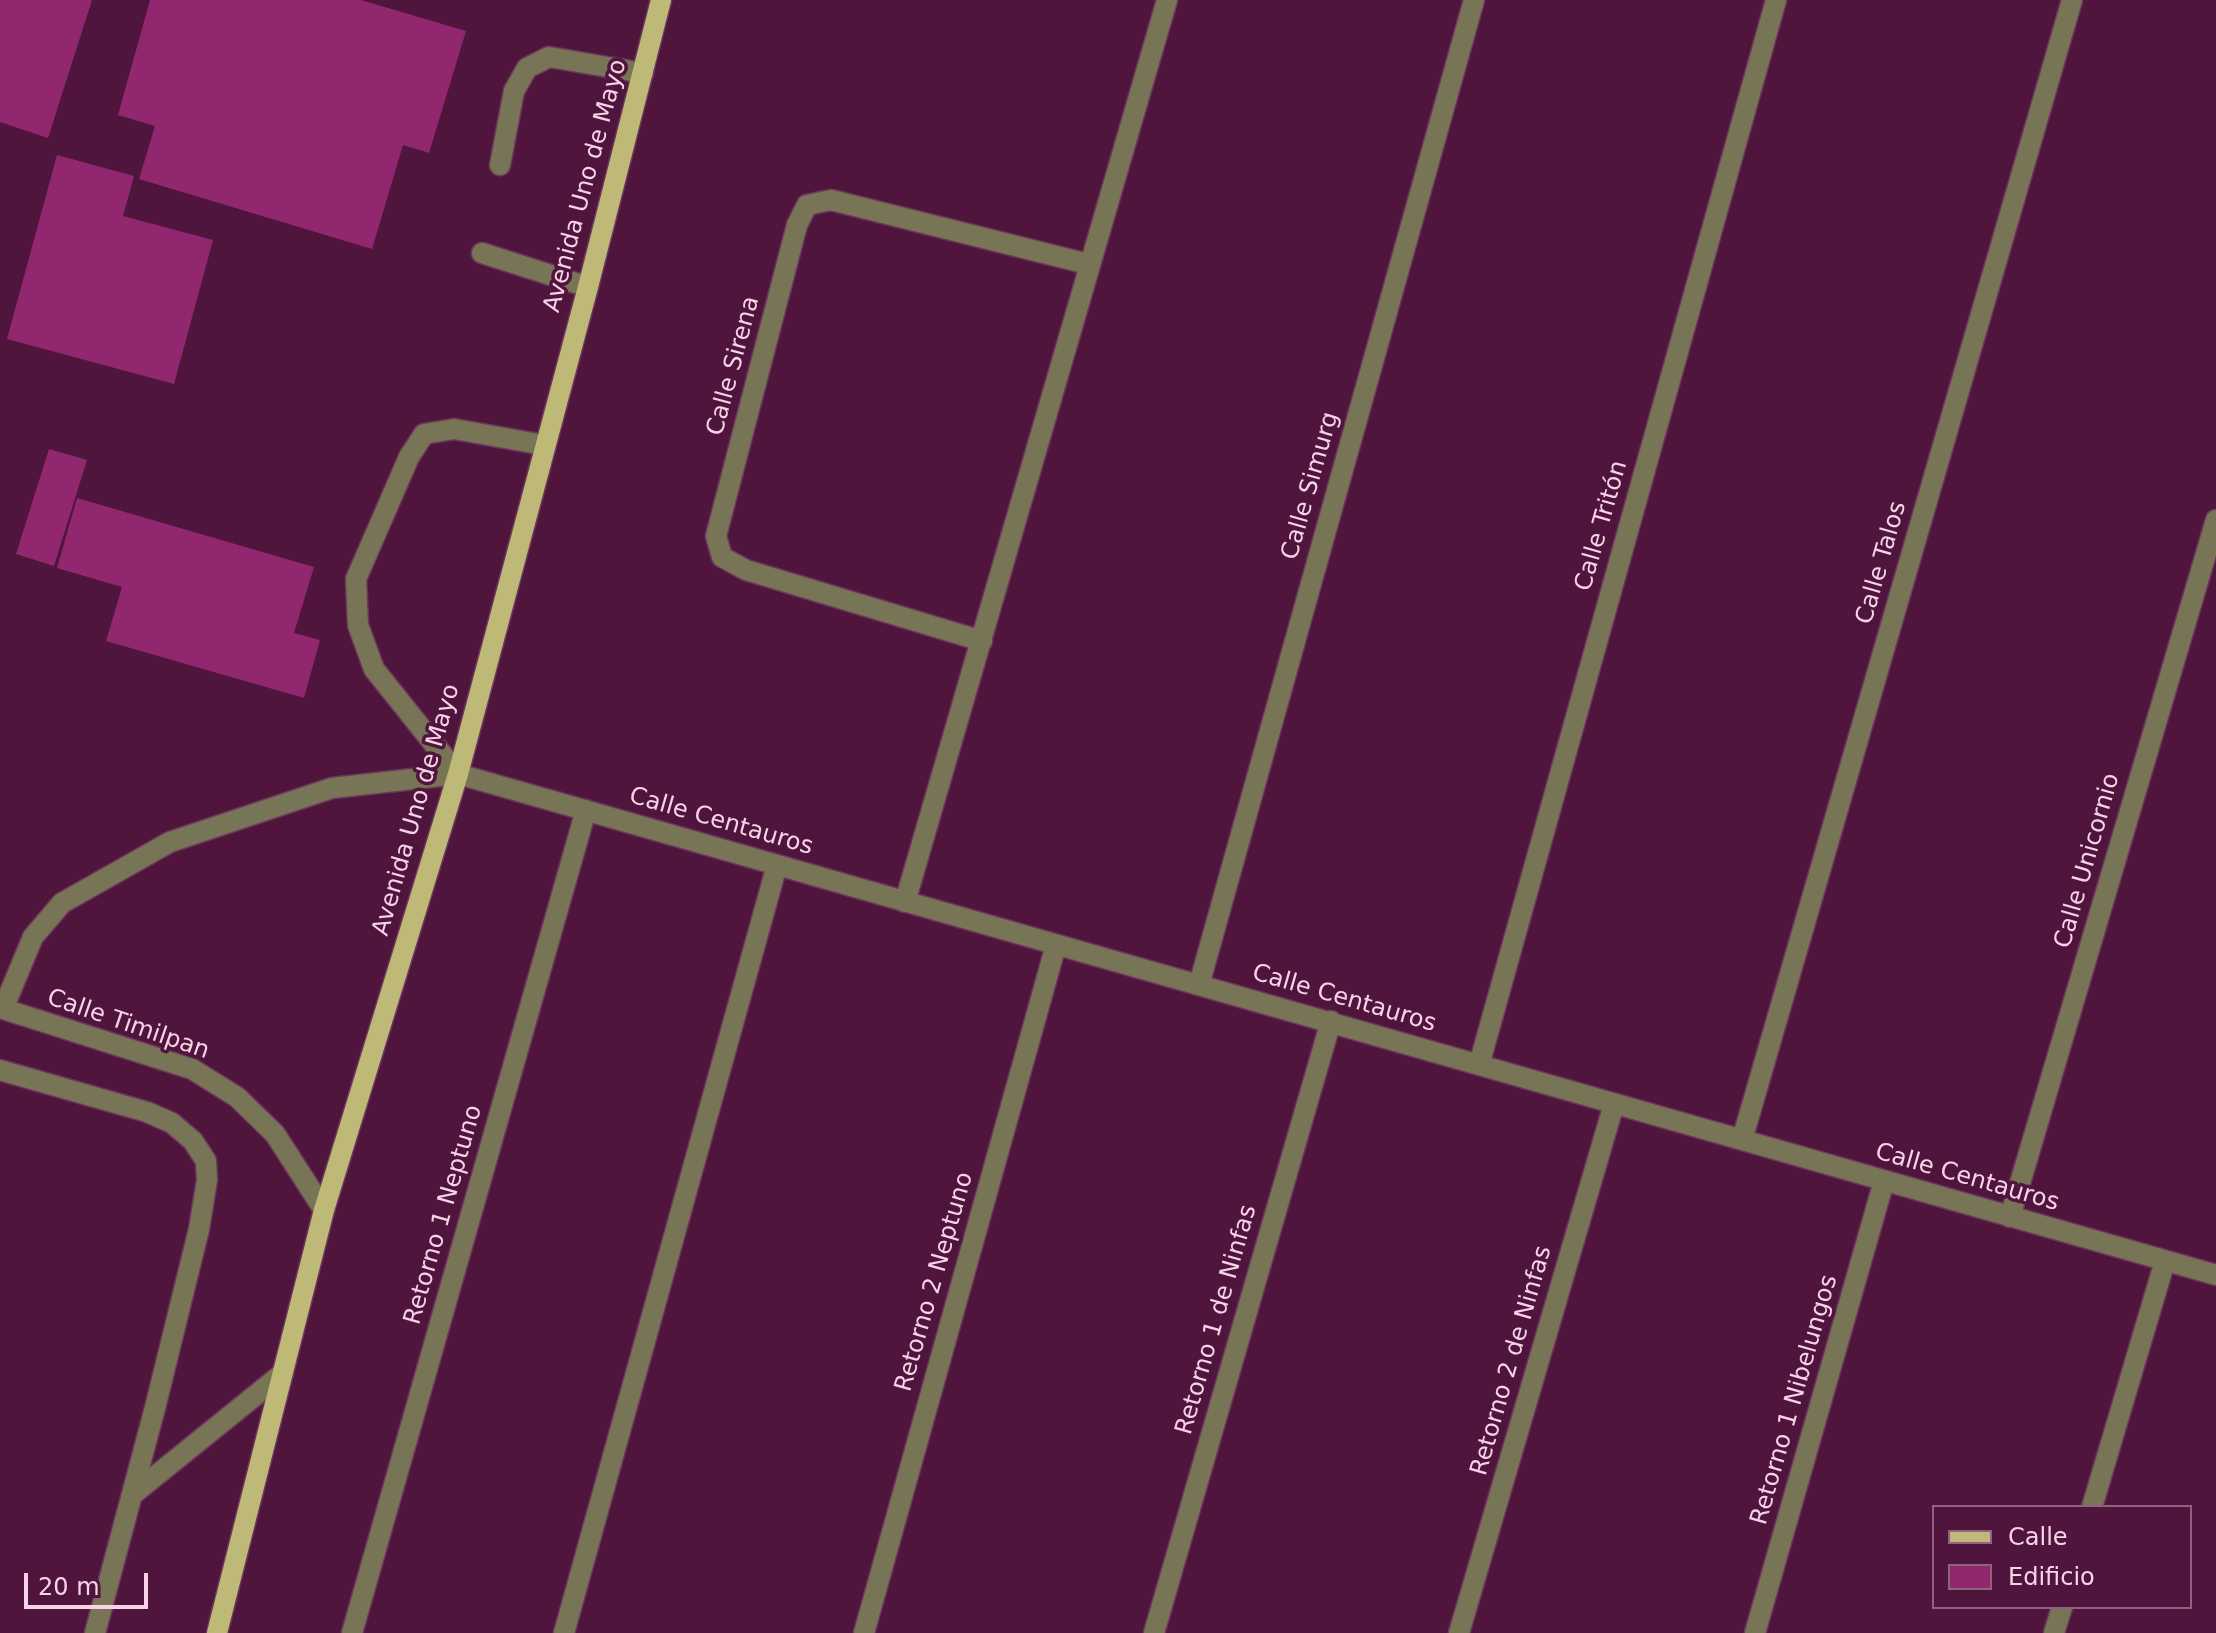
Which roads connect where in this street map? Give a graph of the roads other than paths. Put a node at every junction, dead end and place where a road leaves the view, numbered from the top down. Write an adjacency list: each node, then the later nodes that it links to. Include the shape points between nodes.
1 (661, 0): 6 (main road, Avenida Uno de Mayo)
2 (1167, 0): 9 (street)
3 (1474, 0): 19 (street, Calle Simurg)
4 (1776, 0): 22 (street, Calle Tritón)
5 (2072, 0): 25 (street, Calle Talos)
6 (643, 73): 7 (street, via 549,57 527,68 514,91); 10 (main road, Avenida Uno de Mayo)
7 (500, 165)
8 (482, 253): 10 (street)
9 (1088, 264): 13 (street); 13 (street, Calle Sirena, via 831,200 807,205 797,225 716,536 722,557 746,570)
10 (588, 287): 11 (main road, Avenida Uno de Mayo)
11 (544, 445): 14 (main road, Avenida Uno de Mayo); 14 (street, via 454,429 424,434 356,579 358,625 374,669)
12 (2216, 520): 28 (street, Calle Unicornio)
13 (982, 641): 17 (street)
14 (458, 774): 15 (street, Calle Centauros); 20 (street, via 332,788 170,842 62,903 33,937); 27 (main road, Avenida Uno de Mayo)
15 (586, 810): 16 (street, Calle Centauros); 37 (street, Retorno 1 Neptuno)
16 (777, 865): 17 (street, Calle Centauros); 38 (street)
17 (905, 902): 18 (street, Calle Centauros)
18 (1056, 945): 19 (street, Calle Centauros); 39 (street, Retorno 2 Neptuno)
19 (1199, 985): 21 (street, Calle Centauros)
20 (2, 1009): 27 (street, Calle Timilpan, via 192,1069 237,1097 275,1134)
21 (1331, 1021): 22 (street, Calle Centauros); 40 (street, Retorno 1 de Ninfas)
22 (1479, 1065): 24 (street, Calle Centauros)
23 (0, 1070): 32 (street, via 172,1123 206,1161 199,1229)
24 (1614, 1104): 25 (street, Calle Centauros); 41 (street, Retorno 2 de Ninfas)
25 (1742, 1140): 26 (street, Calle Centauros)
26 (1884, 1181): 28 (street, Calle Centauros); 42 (street, Retorno 1 Nibelungos)
27 (324, 1210): 31 (main road, Avenida Uno de Mayo)
28 (2010, 1217): 29 (street, Calle Centauros)
29 (2165, 1261): 30 (street, Calle Centauros); 33 (street)
30 (2216, 1275)
31 (283, 1373): 32 (street); 36 (main road, Avenida Uno de Mayo)
32 (132, 1495): 35 (street)
33 (2093, 1505)
34 (2061, 1609): 43 (street)
35 (95, 1633)
36 (217, 1633)
37 (352, 1633)
38 (564, 1633)
39 (864, 1633)
40 (1154, 1633)
41 (1459, 1633)
42 (1755, 1633)
43 (2054, 1633)

